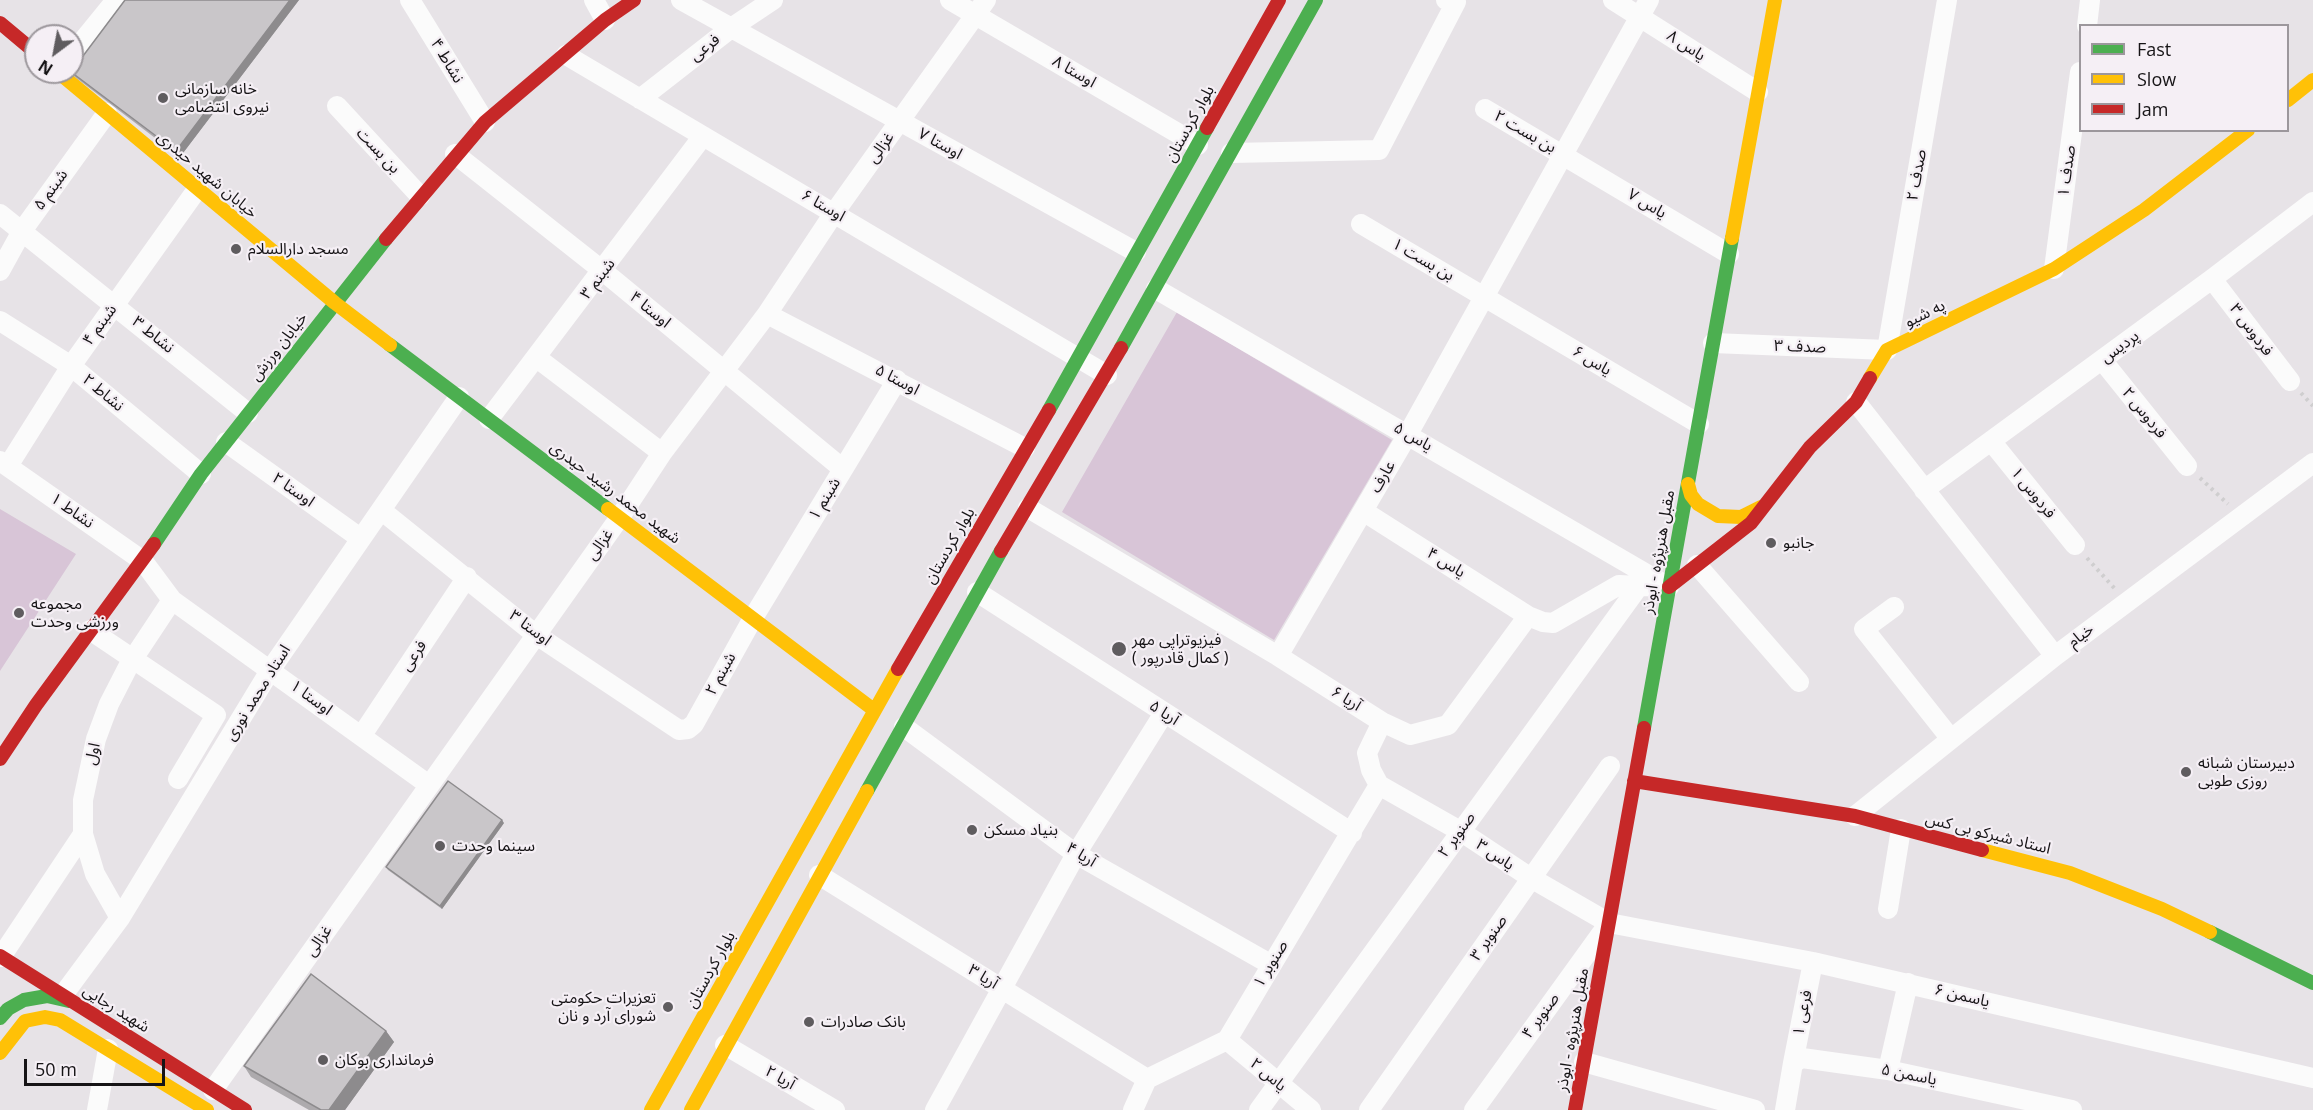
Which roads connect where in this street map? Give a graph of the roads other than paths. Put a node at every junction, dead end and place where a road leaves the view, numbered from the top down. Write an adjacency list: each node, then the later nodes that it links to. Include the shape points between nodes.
1 (116, 0): 21 (street)
2 (410, 0): 34 (street, نشاط ۴)
3 (594, 0): 17 (street)
4 (634, 0): 17 (street, خیابان ورزش)
5 (681, 0): 20 (street, اوستا ۷)
6 (773, 0): 20 (street, فرعی)
7 (950, 0): 15 (street, اوستا ۸)
8 (1279, 0): 37 (street, بلوار کردستان)
9 (1316, 0): 38 (street)
10 (1446, 0): 38 (street, via 1456,2 1379,150)
11 (1613, 0): 16 (street, یاس ۸)
12 (1775, 0): 27 (street, مقبل هنرپژوه - ابوذر)
13 (1947, 0): 61 (street, صدف ۲)
14 (2090, 0): 19 (street)
15 (981, 7): 33 (street, غزالی); 37 (street, اوستا ۸)
16 (1644, 8): 27 (street, یاس ۸); 40 (street, عارف)
17 (605, 20): 23 (street, خیابان ورزش)
18 (0, 23): 22 (street)
19 (2087, 24)
20 (732, 28): 28 (street, فرعی); 33 (street, اوستا ۷)
21 (84, 39)
22 (24, 44)
23 (566, 55): 28 (street, اوستا ۶); 34 (street, خیابان ورزش)
24 (2079, 80): 50 (street, صدف ۱)
25 (2313, 80): 29 (street)
26 (72, 84): 32 (street, خیابان شهید حیدری)
27 (1758, 92): 49 (street, مقبل هنرپژوه - ابوذر)
28 (640, 99): 36 (street, اوستا ۶)
29 (2289, 99)
30 (337, 106): 42 (street, بن بست)
31 (1485, 109): 40 (street, بن بست ۲)
32 (107, 113): 41 (street, خیابان شهید حیدری); 47 (street, شبنم ۵)
33 (900, 121): 44 (street, غزالی); 48 (street, اوستا ۷)
34 (485, 122): 39 (street, خیابان ورزش)
35 (2244, 132): 50 (street, په شیو, via 2144,210)
36 (703, 136): 44 (street, اوستا ۶); 52 (street, شبنم ۳)
37 (1198, 145): 48 (street, بلوار کردستان)
38 (1231, 153): 54 (street)
39 (455, 154): 42 (street, خیابان ورزش); 52 (street, اوستا ۴)
40 (1565, 155): 49 (street, یاس ۷); 55 (street, عارف)
41 (198, 188): 56 (street, خیابان شهید حیدری); 57 (street, شبنم ۴)
42 (420, 196): 56 (street, خیابان ورزش)
43 (2313, 202): 53 (street, پردیس)
44 (834, 213): 58 (street, غزالی); 63 (street, اوستا ۶)
45 (0, 214): 47 (street, نشاط ۳)
46 (1361, 224): 55 (street, بن بست ۱)
47 (22, 231): 51 (street, شبنم ۵); 57 (street, نشاط ۳)
48 (1137, 252): 63 (street, بلوار کردستان)
49 (1730, 254): 60 (street, مقبل هنرپژوه - ابوذر)
50 (2054, 269): 61 (street, په شیو)
51 (0, 271)
52 (603, 272): 62 (street, شبنم ۳); 66 (street, اوستا ۴)
53 (2212, 279): 64 (street, پردیس); 69 (street, فردوس ۳)
54 (1156, 289): 67 (street); 75 (street, یاس ۵)
55 (1485, 297): 74 (street, یاس ۶); 75 (street, عارف)
56 (334, 303): 70 (street, شهید محمد رشید حیدری); 72 (street, خیابان ورزش)
57 (116, 305): 65 (street, شبنم ۴); 72 (street, نشاط ۳)
58 (767, 314): 66 (street, غزالی); 68 (street, اوستا ۵)
59 (0, 321): 65 (street, نشاط ۲)
60 (1713, 343): 61 (street, صدف ۳); 74 (street, مقبل هنرپژوه - ابوذر)
61 (1887, 351): 71 (street)
62 (537, 358): 73 (street, شبنم ۳); 79 (street)
63 (1079, 358): 67 (street, اوستا ۶); 78 (street, بلوار کردستان)
64 (2102, 360): 76 (street, پردیس); 82 (street, فردوس ۲)
65 (70, 366): 81 (street, شبنم ۴); 84 (street, نشاط ۲)
66 (725, 371): 79 (street, غزالی); 83 (street, اوستا ۴)
67 (1107, 375): 88 (street)
68 (897, 380): 78 (street, اوستا ۵); 83 (street, شبنم ۱)
69 (2290, 381)
70 (459, 396): 73 (street, شهید محمد رشید حیدری); 89 (street, استاد محمد نوری)
71 (1856, 402): 86 (street); 87 (street, via 1809,447)
72 (248, 413): 77 (street, خیابان ورزش)
73 (489, 419): 91 (street, شهید محمد رشید حیدری)
74 (1699, 424): 85 (street, مقبل هنرپژوه - ابوذر)
75 (1408, 434): 90 (street, عارف); 98 (street, یاس ۵)
76 (1991, 441): 86 (street, پردیس); 93 (street, فردوس ۱)
77 (226, 442): 84 (street, خیابان ورزش); 92 (street, اوستا ۲)
78 (1026, 448): 111 (street, بلوار کردستان)
79 (662, 453): 91 (street, غزالی)
80 (2313, 463): 107 (street, خیام)
81 (4, 464): 94 (street, نشاط ۱)
82 (2187, 466)
83 (843, 469): 103 (street, شبنم ۱)
84 (201, 474): 94 (street, خیابان ورزش)
85 (1688, 484): 87 (street, via 1698,504 1718,516 1741,517); 98 (street, مقبل هنرپژوه - ابوذر)
86 (1924, 490): 107 (street)
87 (1771, 498): 95 (street, via 1751,523)
88 (1028, 508): 99 (street); 106 (street, آریا ۶)
89 (381, 510): 92 (street, استاد محمد نوری); 96 (street, اوستا ۳)
90 (1364, 511): 102 (street, یاس ۴); 106 (street, عارف)
91 (620, 518): 103 (street, شهید محمد رشید حیدری); 105 (street, غزالی)
92 (360, 538): 109 (street, استاد محمد نوری)
93 (2075, 545)
94 (143, 561): 100 (street, اوستا ۱); 104 (street, خیابان ورزش)
95 (1697, 565): 98 (street); 110 (street)
96 (467, 577): 105 (street, اوستا ۳); 116 (street, فرعی)
97 (1639, 586): 98 (street); 102 (street, via 1619,585 1553,623); 126 (street, صنوبر ۲)
98 (1669, 587): 121 (street, مقبل هنرپژوه - ابوذر)
99 (977, 592): 112 (street, آریا ۵); 114 (street)
100 (172, 600): 108 (street, اول); 109 (street, اوستا ۱)
101 (1894, 607): 117 (street, via 1864,629)
102 (1528, 616): 113 (street, آریا ۶, via 1448,725 1410,735)
103 (753, 618): 111 (street, شهید محمد رشید حیدری); 115 (street, شبنم ۲)
104 (90, 630): 108 (street); 118 (street, خیابان ورزش)
105 (536, 634): 115 (street, اوستا ۳, via 679,730); 123 (street, غزالی)
106 (1278, 656): 113 (street, آریا ۶)
107 (2055, 656): 117 (street, خیام)
108 (134, 658): 120 (street, via 216,715); 128 (street, اول, via 109,704 96,739 83,800)
109 (271, 669): 116 (street, اوستا ۱); 133 (street, استاد محمد نوری)
110 (1799, 682)
111 (874, 710): 159 (street, بلوار کردستان)
112 (1164, 713): 127 (street, آریا ۵); 129 (street)
113 (1382, 722): 122 (street, via 1367,753)
114 (903, 727): 129 (street, آریا ۴); 130 (street)
115 (688, 729)
116 (362, 735): 123 (street, اوستا ۱)
117 (1951, 739): 124 (street, خیام)
118 (0, 759)
119 (1610, 766): 131 (street, صنوبر ۳)
120 (178, 779)
121 (1634, 781): 124 (street, استاد شیرکو بی کس); 134 (street, مقبل هنرپژوه - ابوذر)
122 (1379, 784): 126 (street, یاس ۳); 127 (street, صنوبر ۱)
123 (429, 785): 155 (street, غزالی)
124 (1855, 816): 125 (street, استاد شیرکو بی کس)
125 (1901, 829): 132 (street); 139 (street, استاد شیرکو بی کس, via 2070,873 2162,909)
126 (1460, 831): 131 (street, یاس ۳); 154 (street, صنوبر ۲)
127 (1352, 833): 137 (street, صنوبر ۱)
128 (83, 834): 133 (street, اول, via 95,874); 135 (street)
129 (1076, 854): 137 (street, آریا ۴); 140 (street)
130 (819, 875): 140 (street, آریا ۳); 146 (street)
131 (1531, 878): 134 (street, یاس ۳); 166 (street, صنوبر ۳)
132 (1888, 909)
133 (120, 918): 142 (street, استاد محمد نوری)
134 (1609, 923): 136 (street, یاسمن ۶); 149 (street, مقبل هنرپژوه - ابوذر); 167 (street, صنوبر ۴)
135 (0, 957): 142 (street, شهید رجایی)
136 (1813, 962): 138 (street, یاسمن ۶); 150 (street, فرعی ۱)
137 (1270, 964): 145 (street, صنوبر ۱)
138 (1908, 983): 151 (street); 152 (street, یاسمن ۶)
139 (2313, 983)
140 (1002, 989): 153 (street, آریا ۳); 162 (street)
141 (5, 994): 143 (street)
142 (68, 999): 144 (street, via 47,996 24,1000); 155 (street, شهید رجایی)
143 (0, 1009)
144 (0, 1018)
145 (1227, 1040): 153 (street); 154 (street, یاس ۲)
146 (725, 1045): 160 (street); 161 (street, آریا ۲)
147 (108, 1049): 148 (street, via 60,1020 45,1017 25,1021); 156 (street); 157 (street)
148 (0, 1053)
149 (1584, 1062): 168 (street, مقبل هنرپژوه - ابوذر); 169 (street)
150 (1793, 1063): 151 (street, یاسمن ۵, via 1802,1058); 170 (street)
151 (1888, 1070): 171 (street, یاسمن ۵)
152 (2313, 1078)
153 (1148, 1079): 163 (street)
154 (1278, 1084): 164 (street, صنوبر ۲); 165 (street, یاس ۲)
155 (213, 1090): 158 (street, شهید رجایی)
156 (196, 1107)
157 (97, 1110)
158 (245, 1110)
159 (651, 1110)
160 (691, 1110)
161 (835, 1110)
162 (935, 1110)
163 (1133, 1110)
164 (1259, 1110)
165 (1311, 1110)
166 (1369, 1110)
167 (1474, 1110)
168 (1575, 1110)
169 (1755, 1110)
170 (1785, 1110)
171 (2072, 1110)

